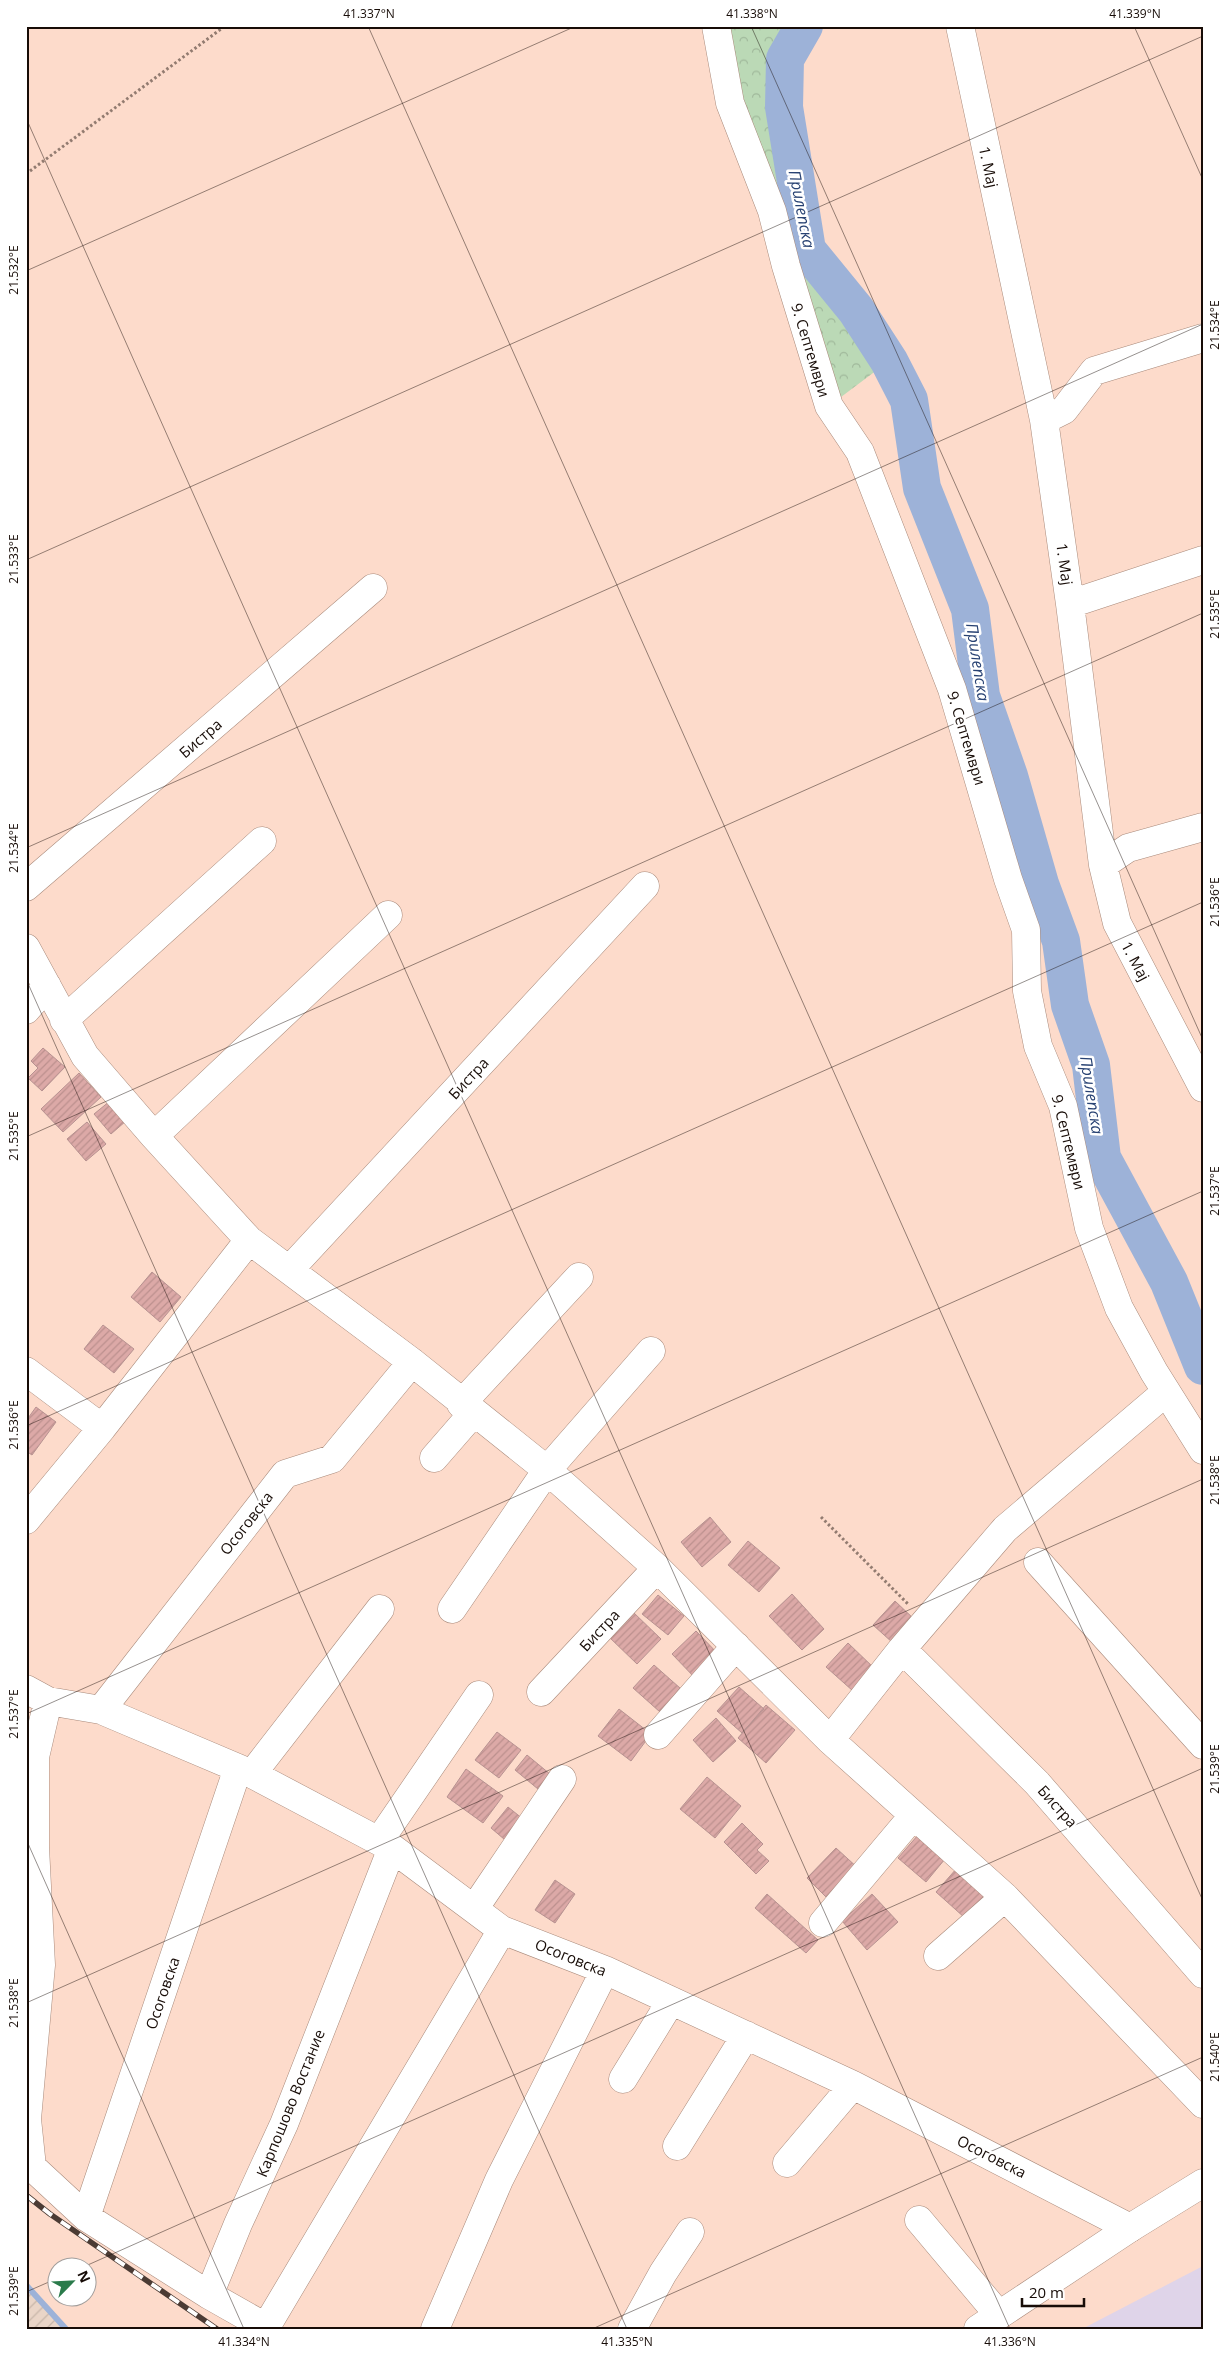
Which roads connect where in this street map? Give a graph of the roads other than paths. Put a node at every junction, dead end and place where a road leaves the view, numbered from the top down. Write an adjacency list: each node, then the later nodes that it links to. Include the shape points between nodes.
1 (716, 26): 26 (street, 9. Септември, via 730,103 772,211 829,406 860,452 955,698 1026,930 1027,991 1038,1046 1063,1106 1089,1228 1119,1308)
2 (960, 26): 4 (street, 1. Мај)
3 (1203, 338): 4 (street, via 1094,371 1064,410)
4 (1044, 420): 7 (street, 1. Мај)
5 (1203, 560): 7 (street)
6 (373, 588): 12 (street, Бистра)
7 (1070, 604): 10 (street, 1. Мај)
8 (1203, 827): 10 (street, via 1128,848)
9 (262, 841): 17 (street)
10 (1103, 865): 18 (street, 1. Мај, via 1116,923)
11 (645, 886): 21 (street, Бистра)
12 (26, 887)
13 (388, 915): 19 (street)
14 (26, 948): 15 (street)
15 (47, 986): 16 (street); 17 (street)
16 (26, 1010)
17 (64, 1020): 19 (street, via 85,1056)
18 (1203, 1088)
19 (154, 1136): 20 (street)
20 (249, 1240): 21 (street); 28 (street)
21 (290, 1269): 24 (street)
22 (579, 1277): 27 (street)
23 (651, 1351): 31 (street)
24 (412, 1362): 27 (street); 42 (street, Осоговска, via 332,1459 285,1474)
25 (26, 1371): 28 (street)
26 (1166, 1392): 29 (street, 9. Септември); 38 (street, via 1005,1529)
27 (467, 1408): 30 (street); 31 (street)
28 (102, 1428): 32 (street)
29 (1203, 1450)
30 (434, 1458)
31 (547, 1470): 34 (street); 36 (street)
32 (26, 1520)
33 (1038, 1562): 45 (street)
34 (657, 1568): 37 (street); 39 (street, Бистра)
35 (380, 1609): 46 (street, Осоговска)
36 (452, 1609)
37 (736, 1646): 43 (street); 44 (street)
38 (902, 1649): 44 (street); 56 (street, Бистра, via 1037,1783)
39 (541, 1692)
40 (37, 1695): 42 (street, Осоговска); 65 (street, Осоговска, via 35,1847 41,1966 27,2119 32,2167)
41 (479, 1695): 49 (street)
42 (101, 1710): 46 (street, Осоговска)
43 (658, 1734)
44 (830, 1740): 48 (street)
45 (1203, 1745)
46 (245, 1771): 49 (street, Осоговска); 65 (street, Осоговска)
47 (562, 1779): 51 (street)
48 (913, 1816): 50 (street); 52 (street)
49 (385, 1844): 51 (street, Осоговска); 69 (street, Карпошово Востание, via 284,2124)
50 (1005, 1897): 54 (street); 61 (street)
51 (474, 1909): 53 (street, Осоговска)
52 (823, 1923)
53 (502, 1930): 55 (street, Осоговска); 71 (street)
54 (938, 1956)
55 (605, 1970): 57 (street, Осоговска); 72 (street, via 500,2180)
56 (1203, 1974)
57 (671, 2001): 58 (street, Осоговска); 59 (street)
58 (746, 2035): 60 (street, Осоговска); 62 (street)
59 (623, 2079)
60 (853, 2085): 63 (street); 67 (street, Осоговска)
61 (1203, 2104)
62 (677, 2146)
63 (787, 2163)
64 (1203, 2183): 67 (street)
65 (86, 2217): 69 (street, Осоговска)
66 (918, 2220): 70 (street)
67 (1130, 2228): 70 (street)
68 (690, 2232): 73 (street)
69 (209, 2295): 71 (street)
70 (988, 2321)
71 (268, 2328)
72 (434, 2329)
73 (632, 2329)

